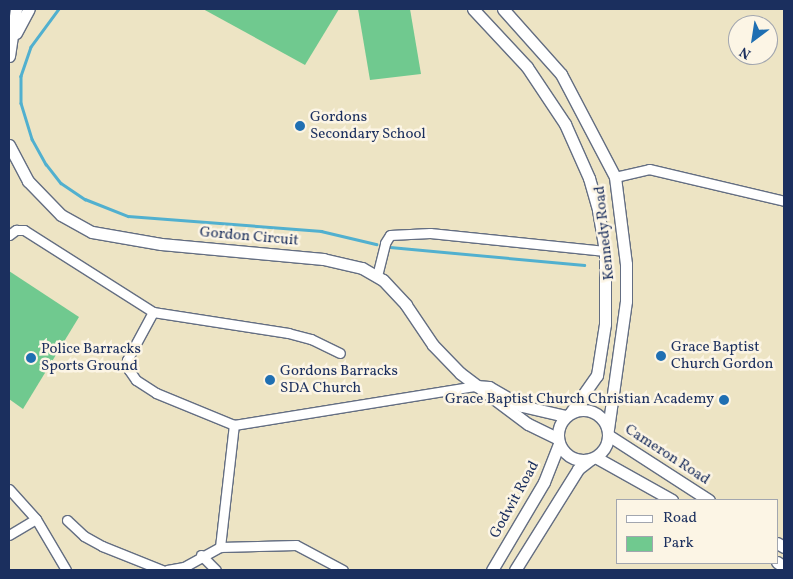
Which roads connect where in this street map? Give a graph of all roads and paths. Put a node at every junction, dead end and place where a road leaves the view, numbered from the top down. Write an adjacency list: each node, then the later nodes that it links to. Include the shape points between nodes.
1 (16, 9): 5 (main road)
2 (30, 9): 5 (main road)
3 (473, 9): 11 (main road, Kennedy Road, via 528,67 565,124 589,178)
4 (503, 9): 8 (main road, Kennedy Road, via 561,74)
5 (14, 37): 6 (main road)
6 (9, 56)
7 (9, 145): 12 (main road, Gordon Circuit, via 28,181 61,215 92,232 161,244 323,259 362,268)
8 (615, 177): 9 (street, via 649,169); 18 (main road, Kennedy Road, via 626,264 626,301)
9 (784, 201)
10 (9, 235): 13 (street, via 16,230 24,230)
11 (605, 251): 12 (street, via 430,233 390,235); 16 (main road, Kennedy Road, via 607,292 600,358 592,383)
12 (377, 276): 15 (main road, Gordon Circuit, via 406,305 440,353)
13 (153, 312): 14 (street, via 288,333 311,339); 17 (street, via 127,360 136,380 156,392)
14 (340, 353)
15 (476, 386): 16 (main road, Gordon Circuit, via 489,387 522,406); 17 (street); 19 (main road, Gordon Circuit, via 528,424)
16 (568, 413): 18 (main road, via 594,412); 19 (main road, via 560,423)
17 (234, 425): 27 (street)
18 (608, 432): 20 (main road, via 606,446); 23 (main road, Cameron Road)
19 (558, 441): 20 (main road, via 568,456); 34 (main road, Godwit Road, via 544,482)
20 (594, 458): 22 (main road); 35 (main road, via 578,469)
21 (9, 489): 24 (street)
22 (670, 499)
23 (707, 499)
24 (36, 519): 26 (street); 29 (street)
25 (67, 520): 30 (street, via 84,536 102,546)
26 (9, 535)
27 (220, 547): 28 (street); 33 (street, via 296,545)
28 (202, 555): 31 (street, via 184,567); 32 (street)
29 (66, 570)
30 (162, 570)
31 (167, 570)
32 (216, 570)
33 (343, 570)
34 (492, 570)
35 (515, 570)

